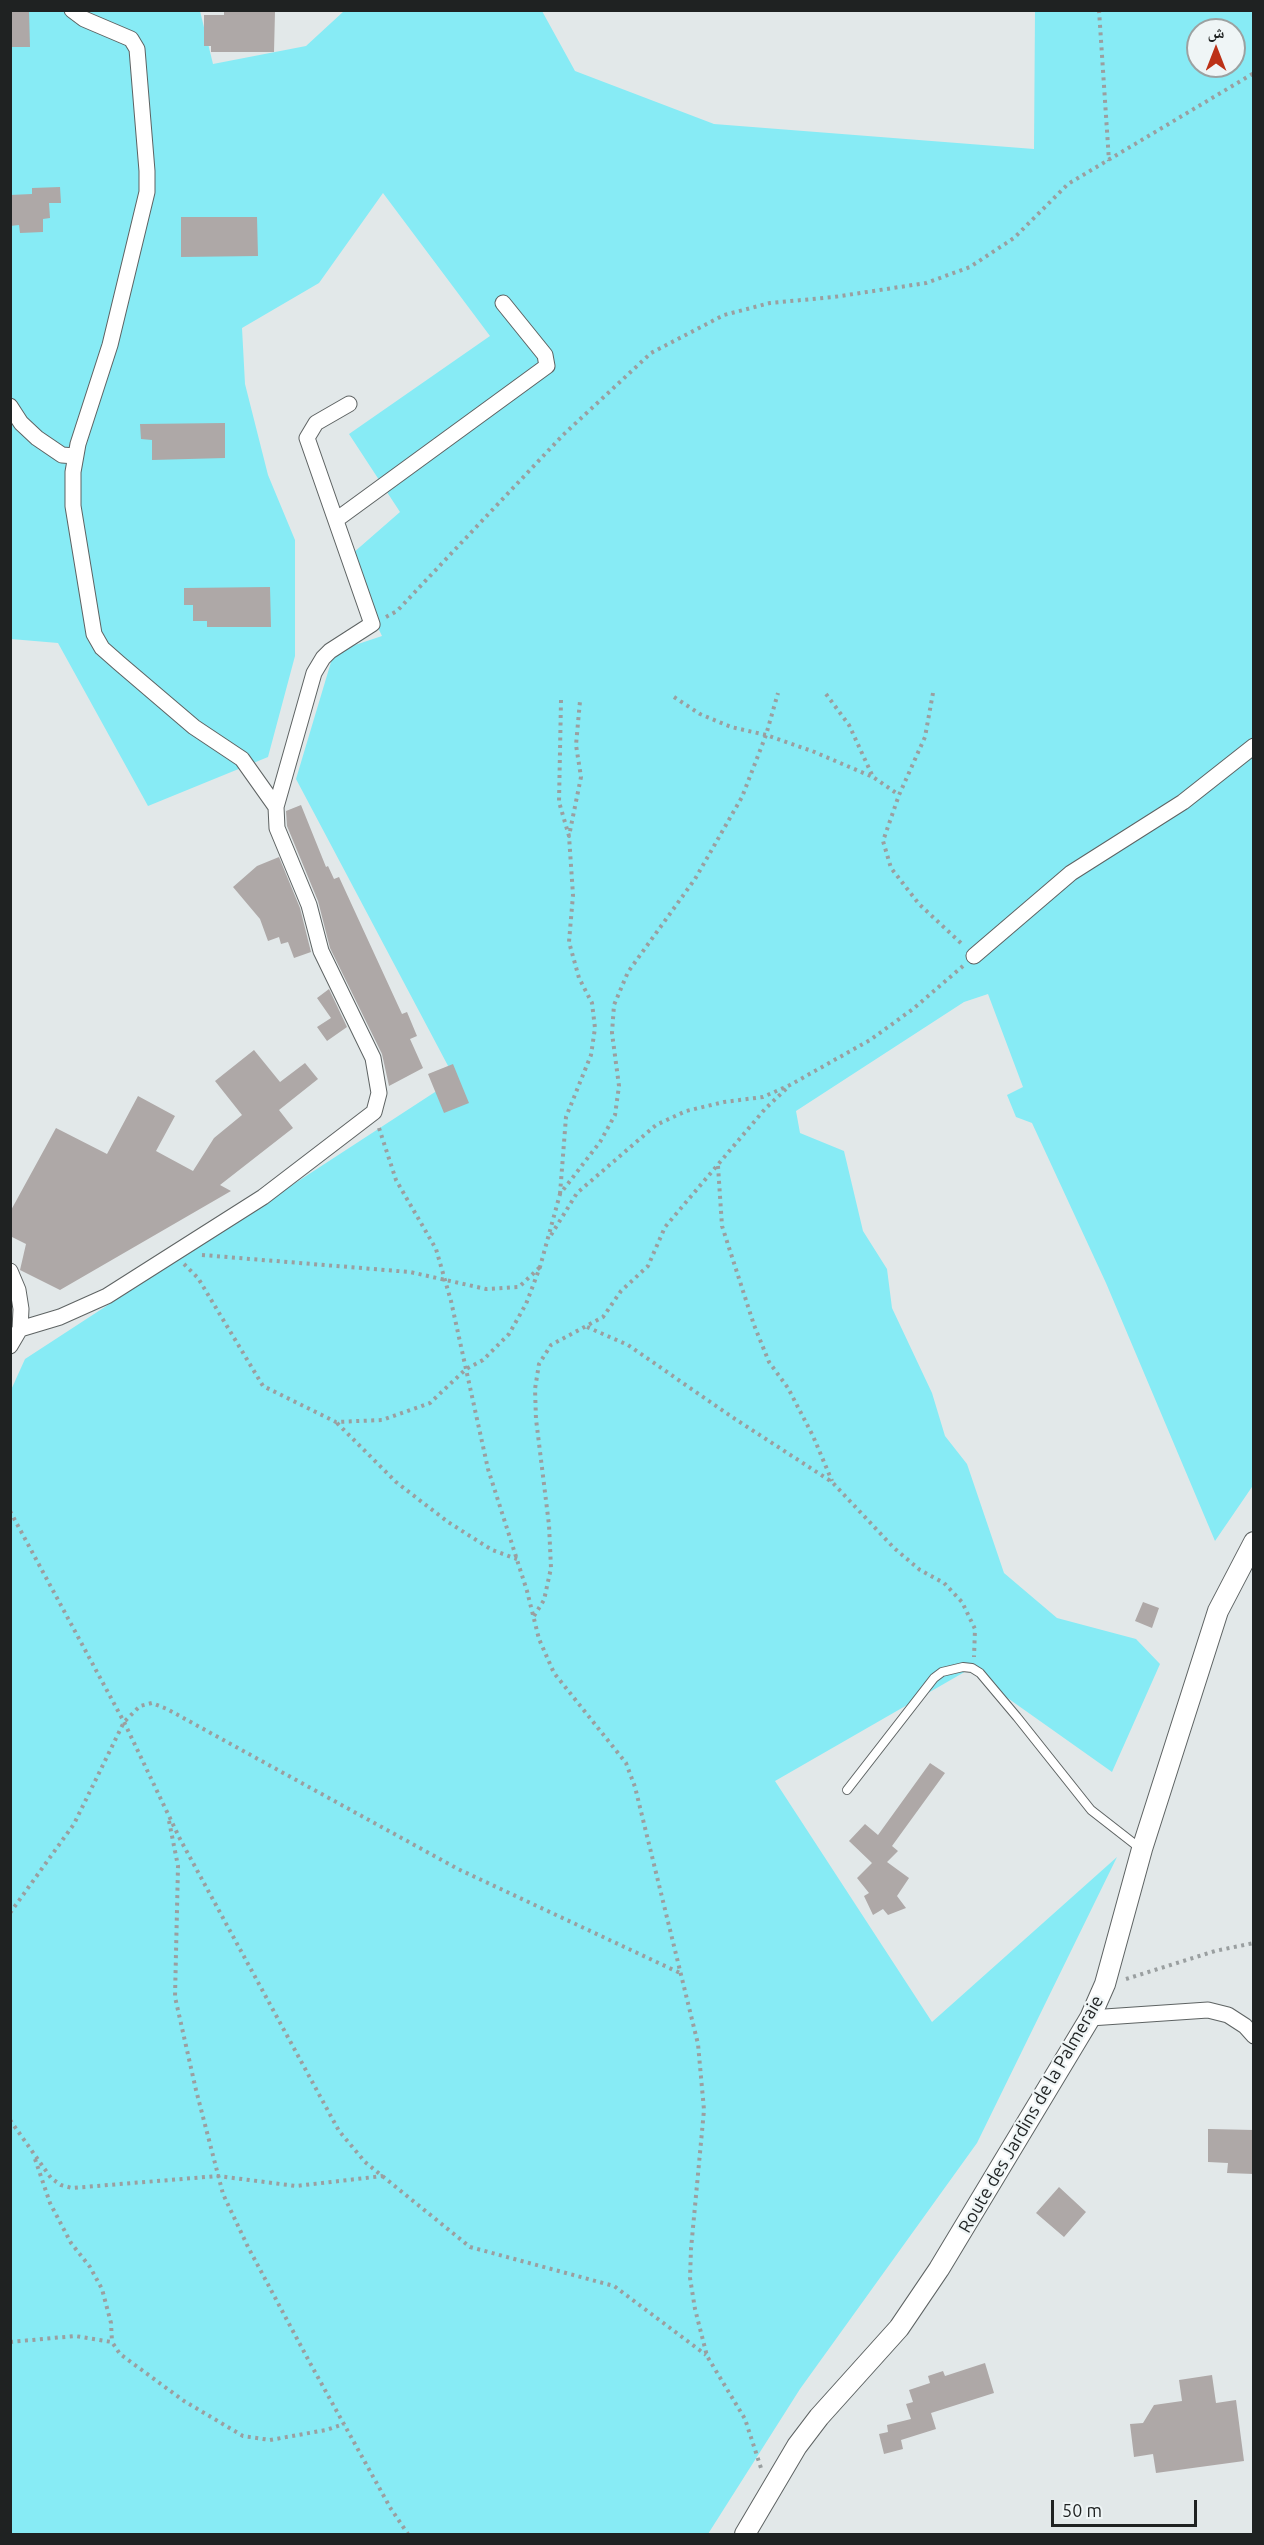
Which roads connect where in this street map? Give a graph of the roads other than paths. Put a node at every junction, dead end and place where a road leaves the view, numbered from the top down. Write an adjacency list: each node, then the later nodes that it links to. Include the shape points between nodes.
1 (72, 10): 5 (street, via 131,39 137,49 147,171 147,192 110,345)
2 (503, 303): 6 (street, via 545,355 547,366)
3 (349, 404): 6 (street, via 316,423 307,438)
4 (10, 406): 5 (street, via 37,438 62,455)
5 (75, 456): 8 (street, via 73,506 94,634 102,648 194,727 242,759)
6 (336, 520): 8 (street, via 372,624 330,651 314,673)
7 (1254, 746): 9 (street, via 1183,802 1071,873)
8 (276, 807): 11 (street, via 277,828 309,905 321,951 373,1058 380,1093 374,1112 263,1197 107,1296)
9 (974, 956)
10 (10, 1271): 11 (street, via 18,1290)
11 (20, 1329): 12 (street)
12 (10, 1346)
13 (1254, 1542): 15 (street, Route des Jardins de la Palmeraie, via 1218,1611)
14 (847, 1790): 15 (lane, via 934,1678 942,1672 972,1668 1017,1717 1091,1810)
15 (1142, 1849): 16 (street, Route des Jardins de la Palmeraie, via 1105,1984)
16 (1090, 2018): 17 (street, via 1208,2010 1228,2015); 18 (street, Route des Jardins de la Palmeraie, via 939,2269 899,2328 819,2417)
17 (1254, 2036)
18 (745, 2535)

